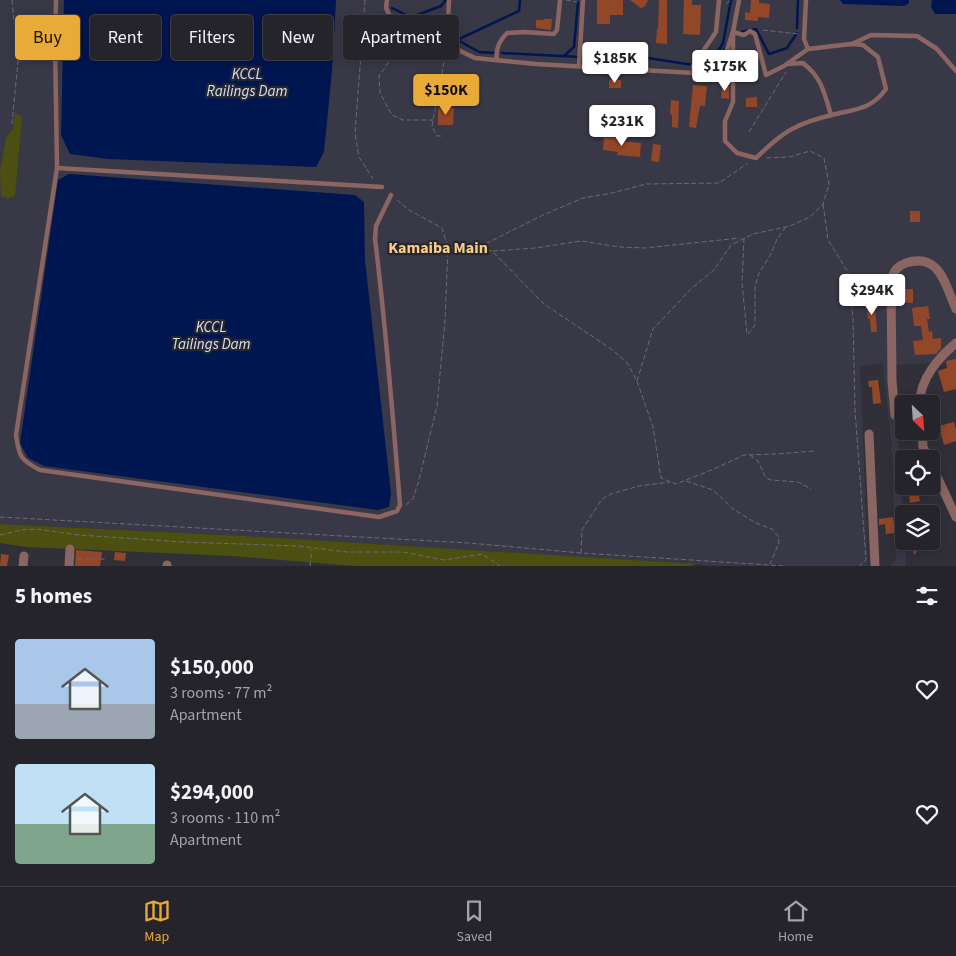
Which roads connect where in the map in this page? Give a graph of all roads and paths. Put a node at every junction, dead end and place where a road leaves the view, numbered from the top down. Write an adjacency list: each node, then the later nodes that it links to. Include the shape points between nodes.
1 (12, 0): 32 (path, via 18,62)
2 (56, 0): 36 (lane)
3 (365, 0): 12 (path)
4 (387, 0): 13 (lane)
5 (449, 0): 14 (lane)
6 (560, 0): 23 (lane, via 554,34 507,33 495,53)
7 (565, 0): 11 (path)
8 (719, 0): 29 (lane, via 716,32 694,66)
9 (739, 0): 16 (lane)
10 (806, 0): 17 (lane)
11 (583, 1): 26 (lane)
12 (364, 15)
13 (390, 15)
14 (448, 15)
15 (763, 30): 17 (path)
16 (733, 32): 27 (lane, via 744,35 750,31 755,34 766,75); 29 (lane, via 722,64); 35 (lane, via 733,102 725,120 725,141 737,153)
17 (804, 35): 19 (lane)
18 (851, 44): 19 (lane); 28 (lane, via 871,35 917,36 936,48); 30 (lane, via 863,45 878,56 886,89 879,99 861,109)
19 (808, 49): 27 (lane)
20 (459, 51): 23 (lane, via 475,58)
21 (360, 60): 37 (path, via 354,133 359,157 372,179)
22 (444, 60): 31 (path)
23 (497, 60): 26 (lane)
24 (389, 62): 31 (path, via 379,76 380,92 392,115 403,120)
25 (792, 63): 27 (lane); 30 (lane, via 803,62 814,72); 33 (path)
26 (579, 66): 29 (lane)
27 (784, 66)
28 (956, 71)
29 (694, 73)
30 (831, 115): 35 (lane, via 792,128)
31 (434, 120): 34 (path, via 434,131 437,136)
32 (12, 124)
33 (749, 132)
34 (442, 136)
35 (756, 158): 39 (path, via 789,157 810,151 824,158 829,184); 43 (path, via 719,183 646,184 583,198)
36 (57, 168): 37 (lane); 57 (lane, via 16,435 18,451 26,463 40,470 379,517 396,511)
37 (382, 187)
38 (391, 195): 42 (path, via 409,210 442,228); 57 (lane, via 376,226 375,239 386,322)
39 (823, 204): 40 (path, via 810,217); 71 (path, via 828,240 848,272 854,318 855,410 866,560)
40 (786, 227): 41 (path); 41 (path, via 759,273 755,287 755,325 747,334 742,283)
41 (744, 238): 44 (path, via 645,248 581,241); 47 (path, via 731,245 714,270 692,287 653,329)
42 (448, 247): 43 (path); 57 (path, via 445,322 436,406 413,499 407,505)
43 (478, 248): 44 (path)
44 (492, 251): 47 (path, via 544,304 614,351 628,364)
45 (956, 309): 49 (street, via 939,270 932,263 912,262 894,271 891,284)
46 (956, 344): 48 (street, via 933,366)
47 (636, 381): 54 (path, via 653,427 661,478)
48 (921, 395)
49 (895, 415)
50 (869, 434): 72 (street)
51 (815, 451): 52 (path)
52 (749, 455): 53 (path); 56 (path, via 758,461 766,478 798,482)
53 (685, 481): 54 (path); 66 (path, via 713,490 733,509 772,529 779,543)
54 (670, 482): 62 (path, via 639,486 602,499 582,530)
55 (940, 483): 59 (street)
56 (811, 489)
57 (400, 505)
58 (0, 517): 62 (path, via 469,543)
59 (956, 517)
60 (0, 534): 61 (path, via 36,529)
61 (312, 548): 68 (path); 69 (path, via 403,552 444,560 482,554)
62 (581, 553): 66 (path)
63 (24, 556): 67 (street)
64 (69, 558): 65 (path)
65 (106, 559)
66 (769, 565): 70 (path)
67 (23, 566)
68 (310, 566)
69 (500, 566)
70 (785, 566)
71 (859, 566)
72 (875, 566)

